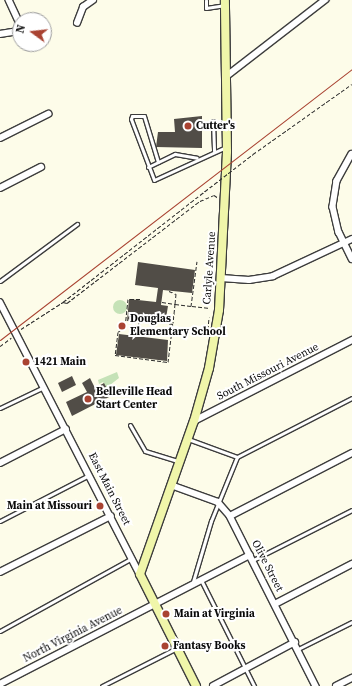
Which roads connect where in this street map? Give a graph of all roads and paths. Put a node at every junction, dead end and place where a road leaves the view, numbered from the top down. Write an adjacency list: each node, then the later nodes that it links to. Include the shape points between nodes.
1 (9, 0): 6 (street)
2 (93, 0): 7 (street, via 83,7)
3 (206, 0): 5 (lane, via 206,8)
4 (324, 0): 10 (street)
5 (225, 3): 10 (main road, Carlyle Avenue)
6 (14, 12)
7 (77, 23)
8 (12, 33): 9 (street)
9 (0, 34)
10 (228, 75): 15 (main road, Carlyle Avenue)
11 (352, 84): 34 (path, bridge, via 253,154)
12 (48, 114): 14 (street)
13 (214, 121): 16 (lane)
14 (0, 138)
15 (227, 147): 16 (lane); 29 (main road, Carlyle Avenue)
16 (214, 151): 18 (lane)
17 (352, 154): 26 (street, via 341,170 334,194 335,221)
18 (197, 158): 19 (lane, via 175,154); 21 (lane, via 156,181)
19 (158, 162): 21 (lane); 21 (lane, via 144,116 132,116 131,120)
20 (41, 167): 22 (street)
21 (148, 167)
22 (0, 188)
23 (217, 205): 34 (path, via 216,195 200,201 67,303)
24 (77, 224): 30 (lane)
25 (352, 239): 26 (street)
26 (344, 243): 27 (street); 29 (street, via 273,276 249,280)
27 (352, 260)
28 (197, 261): 37 (path)
29 (221, 278): 51 (main road, Carlyle Avenue, via 209,368)
30 (0, 280)
31 (169, 291): 36 (path, via 176,294)
32 (140, 299): 42 (path, via 128,299 125,326 118,332 115,355 168,362)
33 (0, 302): 44 (street, East Main Street)
34 (63, 302): 44 (path)
35 (162, 302): 36 (path)
36 (175, 304): 37 (path); 42 (path)
37 (192, 306): 38 (path)
38 (210, 308)
39 (209, 317): 43 (path, via 208,329)
40 (139, 322): 45 (path)
41 (160, 322): 42 (path)
42 (173, 324)
43 (191, 327)
44 (17, 333): 47 (path); 48 (street, East Main Street)
45 (140, 335)
46 (352, 340): 51 (street, South Missouri Avenue)
47 (0, 346)
48 (44, 386): 50 (lane); 53 (street, East Main Street)
49 (352, 398): 56 (lane)
50 (0, 408)
51 (194, 421): 54 (main road, Carlyle Avenue)
52 (130, 425): 58 (lane, via 145,451)
53 (66, 429): 57 (street); 59 (street, East Main Street)
54 (188, 439): 56 (lane); 58 (main road, Carlyle Avenue)
55 (352, 453): 64 (street)
56 (237, 457): 61 (lane)
57 (0, 462)
58 (180, 462): 60 (main road, Carlyle Avenue)
59 (89, 475): 63 (street, East Main Street); 65 (lane)
60 (171, 485): 61 (street, Olive Street); 70 (main road, Carlyle Avenue)
61 (218, 502): 64 (street, Olive Street); 72 (lane)
62 (352, 510): 67 (lane)
63 (111, 516): 66 (street, East Main Street); 69 (street)
64 (230, 516): 67 (street, Olive Street)
65 (0, 521)
66 (132, 558): 70 (street, East Main Street); 76 (lane)
67 (251, 558): 71 (street, North Virginia Avenue); 74 (street, Olive Street)
68 (352, 564): 74 (street)
69 (0, 572)
70 (140, 574): 73 (main road, East Main Street)
71 (201, 580): 72 (street, North Virginia Avenue); 80 (lane)
72 (192, 585): 73 (street, North Virginia Avenue)
73 (155, 604): 78 (main road, East Main Street); 82 (street, North Virginia Avenue)
74 (275, 604): 77 (street, Olive Street)
75 (352, 622): 79 (lane)
76 (0, 631)
77 (295, 642): 79 (street, Olive Street); 80 (street)
78 (177, 648): 83 (lane); 84 (main road, East Main Street)
79 (298, 649): 87 (street, Olive Street)
80 (245, 669): 85 (street); 86 (lane)
81 (352, 678): 88 (street)
82 (0, 684)
83 (102, 686)
84 (196, 686)
85 (213, 686)
86 (254, 686)
87 (316, 686)
88 (336, 686)

